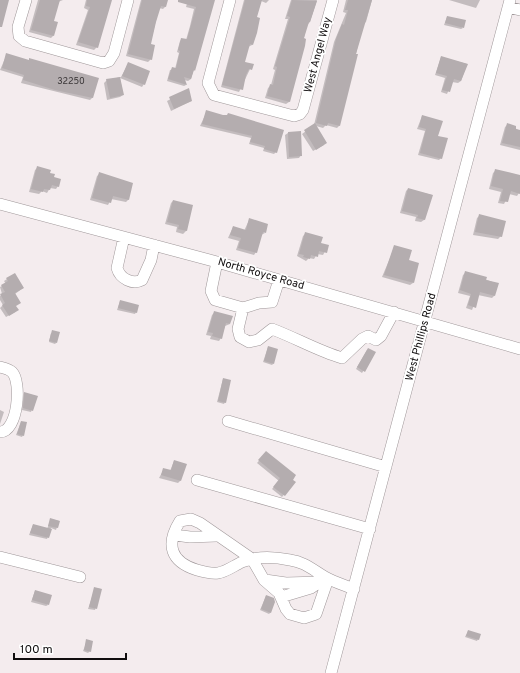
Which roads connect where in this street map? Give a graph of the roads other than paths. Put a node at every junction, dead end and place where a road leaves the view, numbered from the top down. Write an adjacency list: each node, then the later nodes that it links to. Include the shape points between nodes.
1 (26, 0): 2 (street, via 18,27 19,36 25,41 103,63 114,53)
2 (128, 0)
3 (230, 0): 4 (street, West Angel Way, via 208,83 210,89 214,95 294,116 303,110)
4 (333, 0)
5 (509, 3): 6 (street); 14 (street, West Phillips Road)
6 (520, 10)
7 (0, 204): 8 (street, North Royce Road)
8 (124, 237): 9 (street, North Royce Road); 9 (street, via 117,268 123,278 134,282 142,280 151,260)
9 (154, 245): 10 (street, North Royce Road)
10 (217, 262): 11 (street, North Royce Road); 12 (street, via 211,291 215,300)
11 (279, 280): 12 (street, via 272,302); 13 (street, North Royce Road)
12 (242, 308): 13 (street, via 238,329 240,337 249,342 258,340 272,329 342,358 362,339 368,336 376,340 381,336)
13 (394, 312): 14 (street, North Royce Road)
14 (425, 322): 15 (street, North Royce Road); 19 (street, West Phillips Road)
15 (520, 349)
16 (0, 367): 18 (street, via 12,372 16,387 13,421 9,429)
17 (228, 421): 19 (street)
18 (0, 432)
19 (386, 467): 21 (street, West Phillips Road)
20 (197, 480): 21 (street, via 340,522)
21 (370, 528): 29 (street, West Phillips Road)
22 (175, 535): 23 (street); 23 (street, via 180,521 191,519); 25 (street, via 173,554 184,566 207,573 219,573)
23 (216, 536): 25 (street)
24 (0, 557): 26 (street)
25 (252, 559): 27 (street, via 290,560 305,564); 28 (street)
26 (80, 577)
27 (324, 579): 28 (street, via 286,583); 29 (street); 30 (street, via 312,588); 30 (street, via 316,614 297,618 286,609)
28 (264, 580): 30 (street)
29 (354, 589): 31 (street, West Phillips Road)
30 (281, 596)
31 (331, 673)

